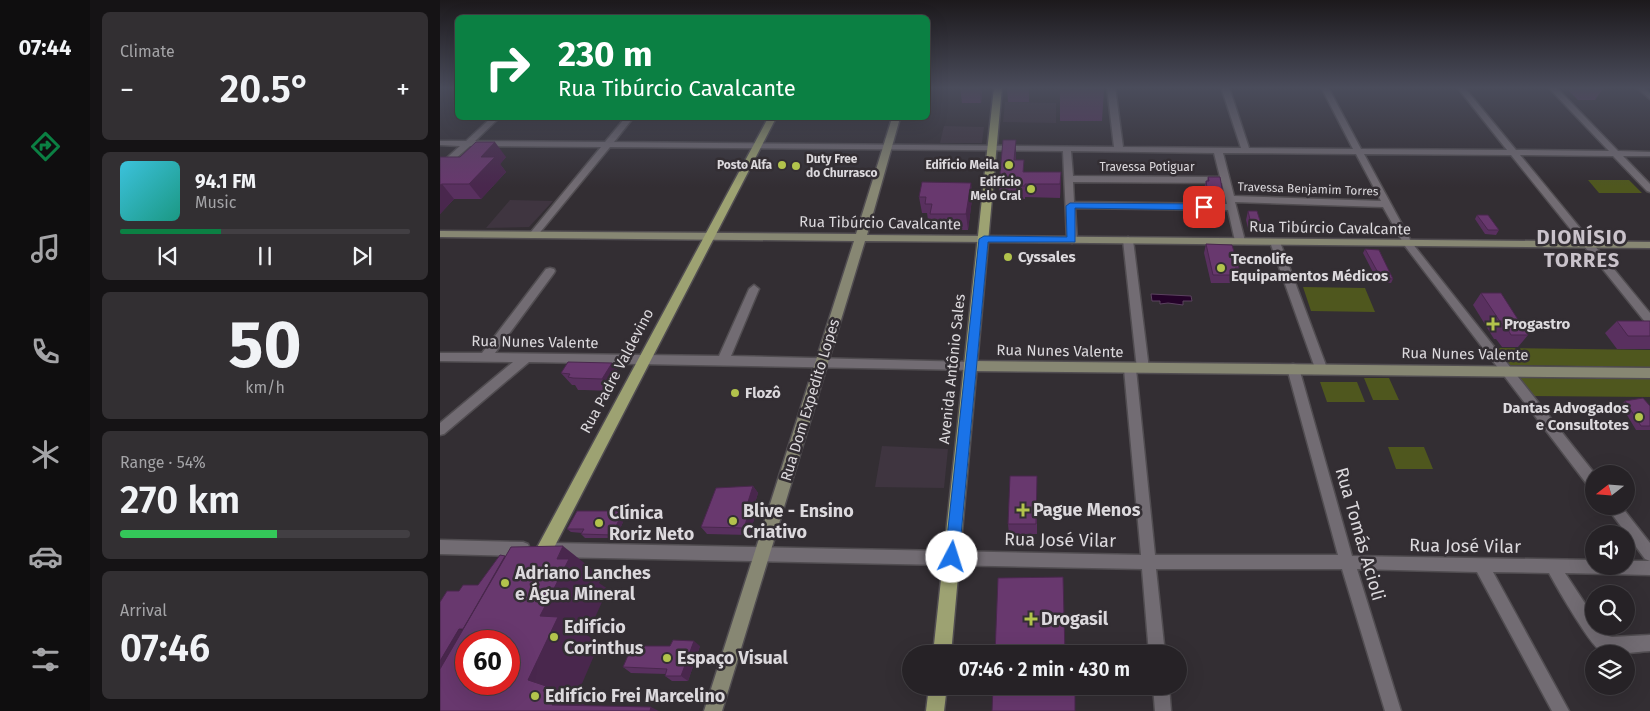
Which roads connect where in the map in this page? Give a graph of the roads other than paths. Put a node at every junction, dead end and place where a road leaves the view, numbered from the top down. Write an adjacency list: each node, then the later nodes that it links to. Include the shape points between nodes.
1 (494, 120): 12 (street)
2 (627, 120): 13 (street)
3 (771, 120): 14 (main road, Rua Padre Valdevino)
4 (895, 120): 15 (street, Rua Dom Expedito Lopes)
5 (995, 120): 16 (main road, Avenida Antônio Sales)
6 (1114, 120): 18 (street)
7 (1236, 120): 20 (street)
8 (1342, 120): 21 (street)
9 (1487, 120): 22 (street)
10 (1583, 120): 23 (street)
11 (440, 144): 12 (street)
12 (468, 144): 13 (street); 25 (street)
13 (607, 144): 14 (street); 33 (street)
14 (757, 147): 15 (street); 34 (main road, Rua Padre Valdevino)
15 (888, 148): 16 (street); 35 (street, Rua Dom Expedito Lopes)
16 (992, 148): 17 (street); 36 (main road, Avenida Antônio Sales)
17 (1067, 150): 18 (street); 26 (street)
18 (1118, 150): 19 (street)
19 (1218, 150): 20 (street); 27 (street)
20 (1246, 150): 21 (street)
21 (1359, 152): 22 (street); 30 (street)
22 (1514, 152): 23 (street); 42 (street)
23 (1616, 153): 24 (street); 28 (street)
24 (1650, 154)
25 (440, 169)
26 (1069, 179): 27 (street, Travessa Potiguar); 31 (street)
27 (1225, 180): 29 (street)
28 (1650, 189)
29 (1231, 203): 30 (street, Travessa Benjamim Torres); 31 (street, Travessa Benjamim Torres); 39 (street)
30 (1386, 204): 41 (street)
31 (1070, 206): 37 (street)
32 (440, 234): 33 (street, Rua Tibúrcio Cavalcante)
33 (534, 234): 34 (street, Rua Tibúrcio Cavalcante)
34 (710, 236): 35 (street, Rua Tibúrcio Cavalcante); 50 (main road, Rua Padre Valdevino)
35 (861, 237): 36 (street, Rua Tibúrcio Cavalcante); 52 (street, Rua Dom Expedito Lopes)
36 (984, 239): 37 (street, Rua Tibúrcio Cavalcante); 53 (main road, Avenida Antônio Sales)
37 (1072, 240): 38 (street, Rua Tibúrcio Cavalcante)
38 (1128, 240): 39 (street, Rua Tibúrcio Cavalcante); 56 (street)
39 (1240, 241): 40 (street, Rua Tibúrcio Cavalcante)
40 (1275, 242): 41 (street, Rua Tibúrcio Cavalcante); 55 (street)
41 (1408, 244): 42 (street, Rua Tibúrcio Cavalcante); 57 (street)
42 (1590, 245): 43 (street, Rua Tibúrcio Cavalcante); 46 (street)
43 (1650, 245)
44 (550, 271): 48 (street)
45 (754, 289): 51 (street)
46 (1650, 320)
47 (440, 357): 48 (street, Rua Nunes Valente)
48 (485, 358): 49 (street, Rua Nunes Valente)
49 (526, 359): 50 (street, Rua Nunes Valente); 59 (street)
50 (644, 359): 51 (street, Rua Nunes Valente); 63 (main road, Rua Padre Valdevino)
51 (723, 361): 52 (street, Rua Nunes Valente)
52 (822, 362): 53 (street, Rua Nunes Valente); 64 (street, Rua Dom Expedito Lopes)
53 (971, 366): 56 (street, Rua Nunes Valente); 66 (main road, Avenida Antônio Sales)
54 (1293, 368): 55 (street, Rua Nunes Valente); 56 (street, Rua Nunes Valente); 68 (street, Rua Tomás Acioli)
55 (1321, 368): 57 (street, Rua Nunes Valente)
56 (1136, 369): 67 (street)
57 (1505, 371): 58 (street, Rua Nunes Valente); 60 (street)
58 (1650, 373)
59 (440, 430)
60 (1585, 471)
61 (1619, 515): 65 (street)
62 (440, 547): 63 (street, Rua José Vilar)
63 (544, 550): 64 (street, Rua José Vilar); 72 (main road, Rua Padre Valdevino)
64 (762, 554): 66 (street, Rua José Vilar); 78 (street, Rua Dom Expedito Lopes)
65 (1650, 554)
66 (952, 557): 67 (street, Rua José Vilar); 74 (main road, Avenida Antônio Sales)
67 (1147, 562): 68 (street, Rua José Vilar); 75 (street)
68 (1348, 562): 69 (street, Rua José Vilar); 81 (street, Rua Tomás Acioli)
69 (1481, 565): 70 (street, Rua José Vilar); 82 (street)
70 (1553, 566): 71 (street, Rua José Vilar); 73 (street, via 1603,643)
71 (1650, 568)
72 (531, 575)
73 (1650, 643)
74 (943, 645)
75 (1156, 645)
76 (937, 695): 79 (main road)
77 (1162, 695): 80 (street)
78 (713, 711)
79 (936, 711)
80 (1163, 711)
81 (1393, 711)
82 (1561, 711)

